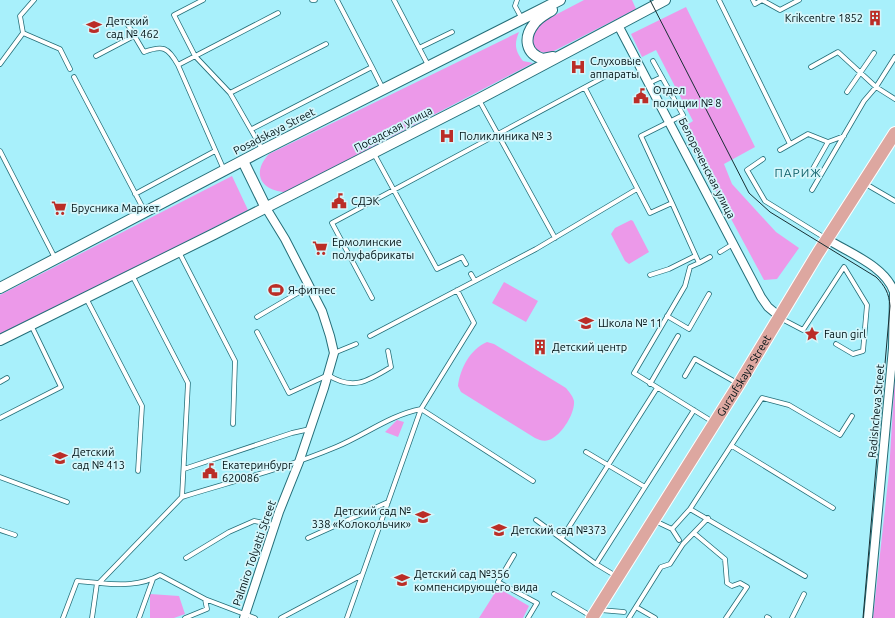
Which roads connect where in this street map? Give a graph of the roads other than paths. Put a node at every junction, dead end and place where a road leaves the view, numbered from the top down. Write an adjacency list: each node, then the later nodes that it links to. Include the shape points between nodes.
1 (34, 0): 19 (lane, via 20,16)
2 (203, 0): 26 (lane, via 174,15)
3 (312, 0): 4 (lane)
4 (315, 0)
5 (337, 0): 32 (lane)
6 (394, 0): 23 (lane)
7 (517, 0): 15 (lane, via 515,6)
8 (561, 0): 15 (street, Posadskaya Street); 22 (street, Посадская улица, via 530,30 527,42 530,51 543,60)
9 (665, 0): 13 (street)
10 (719, 0): 53 (lane)
11 (753, 0): 12 (lane, via 755,4 762,0 780,10)
12 (799, 0)
13 (649, 2): 17 (street, Посадская улица)
14 (278, 13): 26 (lane)
15 (522, 19): 31 (street, Posadskaya Street)
16 (128, 25): 20 (lane)
17 (618, 25): 22 (street, Посадская улица); 39 (street, Белореченская улица)
18 (452, 32): 23 (lane)
19 (23, 33): 29 (lane); 34 (lane, via 60,49)
20 (134, 36): 25 (lane); 30 (lane, via 144,52 160,47 170,51)
21 (326, 44): 44 (lane)
22 (582, 45): 46 (street, Посадская улица)
23 (420, 48): 31 (lane)
24 (874, 53): 35 (lane)
25 (96, 56)
26 (195, 56): 30 (lane); 44 (lane)
27 (895, 57): 40 (lane)
28 (653, 61): 38 (lane)
29 (0, 64)
30 (178, 65): 57 (lane)
31 (428, 65): 42 (street, Posadskaya Street)
32 (372, 67): 42 (lane); 48 (lane)
33 (811, 67): 35 (lane, via 838,52)
34 (70, 69)
35 (862, 73): 40 (lane); 43 (lane)
36 (606, 76): 41 (lane)
37 (74, 77): 67 (lane)
38 (662, 77): 39 (lane); 47 (lane, via 683,116)
39 (650, 83): 47 (street, Белореченская улица)
40 (876, 87): 45 (lane); 51 (lane, via 864,101)
41 (585, 88): 50 (lane); 64 (lane)
42 (383, 89): 54 (street, Posadskaya Street)
43 (847, 92)
44 (230, 93): 48 (lane)
45 (895, 99)
46 (479, 100): 50 (lane); 58 (street, Посадская улица)
47 (670, 122): 69 (lane, via 641,136); 74 (street, Белореченская улица)
48 (252, 129): 54 (lane)
49 (895, 133): 63 (main road, Gurzufskaya Street)
50 (498, 134): 65 (lane); 72 (lane)
51 (844, 136): 52 (lane); 66 (lane)
52 (828, 142): 53 (lane, via 808,134); 62 (lane)
53 (790, 144): 55 (lane)
54 (262, 150): 60 (street, Posadskaya Street)
55 (780, 150)
56 (0, 151): 79 (lane)
57 (215, 151): 61 (lane); 67 (lane)
58 (373, 152): 65 (lane); 70 (street, Посадская улица)
59 (764, 159): 73 (lane, via 747,170 766,201)
60 (243, 161): 61 (street, Posadskaya Street); 70 (street)
61 (224, 170): 71 (street, Posadskaya Street)
62 (811, 172)
63 (864, 183): 68 (lane); 73 (main road, Gurzufskaya Street)
64 (637, 189): 69 (lane, via 650,213); 72 (lane)
65 (394, 190): 81 (lane, via 437,269 462,257); 93 (lane, via 332,224)
66 (812, 190)
67 (135, 194): 71 (lane)
68 (895, 201)
69 (672, 203): 77 (lane)
70 (266, 208): 75 (street); 87 (street, via 285,239)
71 (145, 212): 79 (street, Posadskaya Street)
72 (555, 238): 85 (lane)
73 (827, 239): 86 (street, Radishcheva Street); 96 (main road, Gurzufskaya Street)
74 (733, 244): 76 (lane); 96 (street, Белореченская улица, via 761,297)
75 (179, 252): 83 (street); 118 (lane, via 235,361)
76 (720, 252)
77 (695, 256): 80 (lane); 84 (lane)
78 (710, 257): 80 (lane)
79 (55, 258): 88 (street, Posadskaya Street)
80 (699, 263): 94 (lane, via 690,267 685,286)
81 (466, 264)
82 (471, 274): 85 (lane)
83 (132, 275): 92 (street); 124 (lane, via 188,383)
84 (650, 275)
85 (475, 281): 89 (lane)
86 (893, 283): 90 (street, Radishcheva Street)
87 (308, 287): 95 (lane); 105 (street, via 326,322)
88 (0, 288)
89 (458, 290): 99 (lane); 113 (lane, via 474,324)
90 (895, 292): 174 (street, Radishcheva Street, via 893,348)
91 (709, 294): 94 (lane, via 689,329)
92 (86, 298): 97 (street); 125 (lane, via 142,406)
93 (372, 298)
94 (667, 316): 110 (lane, via 634,372)
95 (257, 317)
96 (780, 318): 103 (lane, via 803,330 844,267 867,305 863,351 853,354); 111 (main road, Gurzufskaya Street)
97 (31, 325): 101 (street); 116 (lane, via 61,387)
98 (257, 332): 106 (lane, via 289,393)
99 (370, 336)
100 (678, 336): 110 (lane)
101 (0, 340)
102 (356, 344): 105 (lane)
103 (836, 344)
104 (388, 351): 106 (lane, via 390,367 369,380 353,384 335,379)
105 (334, 353): 106 (street, Palmiro Tolyatti Street)
106 (328, 374): 119 (street, Palmiro Tolyatti Street)
107 (685, 376): 111 (lane, via 695,360)
108 (7, 378): 109 (lane)
109 (0, 382)
110 (650, 384): 112 (lane)
111 (739, 384): 117 (main road, Gurzufskaya Street)
112 (657, 388): 114 (lane); 123 (lane)
113 (421, 409): 122 (lane, via 404,412 342,444); 127 (lane); 128 (lane)
114 (694, 410): 117 (lane); 129 (lane)
115 (852, 416): 120 (lane, via 840,435 789,405 762,398)
116 (0, 418)
117 (715, 423): 138 (main road, Gurzufskaya Street)
118 (233, 424)
119 (310, 429): 122 (street, Palmiro Tolyatti Street); 124 (lane, via 292,432)
120 (732, 446): 134 (lane); 135 (lane)
121 (586, 452): 123 (lane)
122 (299, 462): 131 (lane); 139 (street, Palmiro Tolyatti Street)
123 (609, 465): 129 (lane); 145 (lane)
124 (184, 469): 131 (lane)
125 (138, 471)
126 (0, 477): 132 (lane)
127 (533, 481)
128 (394, 486): 130 (lane); 133 (lane)
129 (645, 487): 149 (lane)
130 (399, 488)
131 (182, 497): 154 (lane)
132 (67, 502)
133 (388, 502): 144 (lane); 150 (lane)
134 (690, 508): 136 (lane); 140 (lane)
135 (833, 508)
136 (708, 518): 142 (lane); 151 (lane)
137 (536, 520): 145 (lane)
138 (654, 521): 140 (lane); 152 (main road, Gurzufskaya Street)
139 (274, 525): 148 (lane, via 254,521 229,532); 161 (street, Palmiro Tolyatti Street)
140 (672, 529): 146 (lane)
141 (0, 530): 143 (lane)
142 (694, 533): 158 (lane, via 670,564 661,567); 172 (lane, via 725,559 727,583 732,586 740,583 747,587)
143 (15, 535)
144 (308, 538)
145 (562, 538): 149 (lane)
146 (679, 540)
147 (514, 555): 169 (lane, via 498,582 537,603)
148 (186, 558)
149 (596, 564): 152 (lane)
150 (362, 575): 167 (lane); 168 (lane)
151 (805, 576)
152 (618, 578): 160 (main road, Gurzufskaya Street)
153 (153, 579): 154 (lane, via 122,586); 157 (lane, via 160,575); 164 (lane)
154 (98, 583): 162 (lane, via 77,581); 163 (lane)
155 (554, 594): 160 (lane)
156 (804, 594): 173 (lane)
157 (205, 599): 161 (lane); 165 (lane, via 207,609)
158 (636, 607): 170 (lane); 171 (lane)
159 (624, 612): 160 (lane, via 603,612)
160 (594, 615)
161 (244, 616): 166 (lane)
162 (62, 618)
163 (92, 618)
164 (139, 618)
165 (185, 618)
166 (255, 618)
167 (281, 618)
168 (347, 618)
169 (528, 618)
170 (629, 618)
171 (655, 618)
172 (726, 618)
173 (792, 618)
174 (868, 618)

